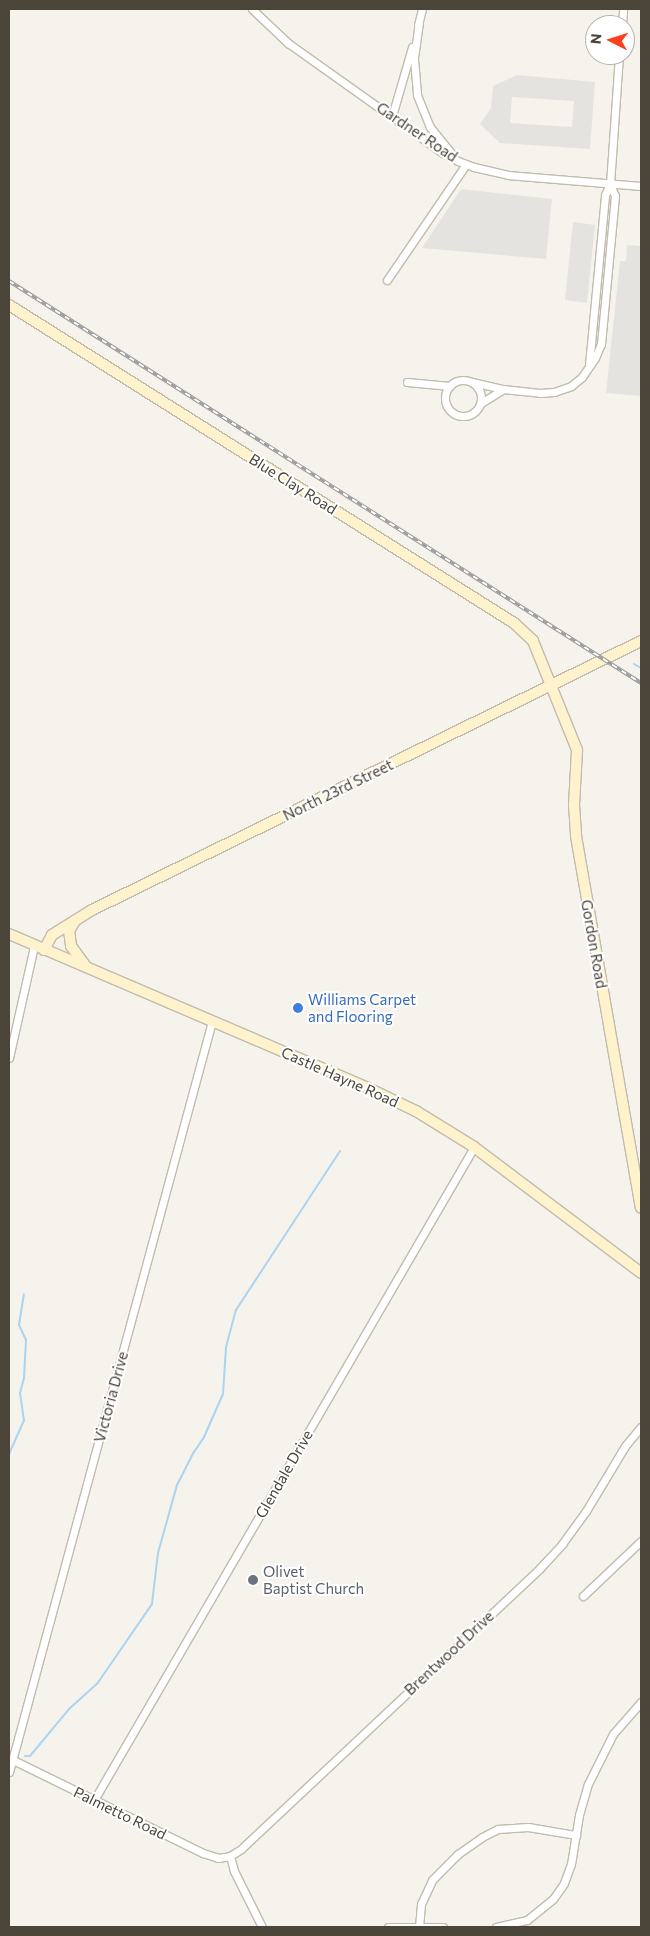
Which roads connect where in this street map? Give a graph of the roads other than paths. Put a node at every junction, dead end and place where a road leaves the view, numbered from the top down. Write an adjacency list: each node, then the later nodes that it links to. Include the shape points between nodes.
1 (252, 9): 5 (street, Gardner Road, via 283,39)
2 (422, 9): 3 (street)
3 (419, 22): 5 (street); 6 (street, via 414,59 421,111 443,145)
4 (618, 65): 8 (street)
5 (392, 116): 6 (street, Gardner Road)
6 (458, 161): 7 (street, Gardner Road)
7 (466, 164): 8 (street, Gardner Road, via 508,175); 10 (street)
8 (610, 184): 9 (street, Gardner Road); 15 (street, via 605,195 589,367 570,386 554,392)
9 (641, 186)
10 (388, 280)
11 (9, 305): 18 (main road, Blue Clay Road, via 514,623 533,641)
12 (407, 382): 14 (street)
13 (472, 382): 14 (street, via 460,380); 15 (street); 16 (street, via 480,391)
14 (450, 386): 16 (street, via 445,398 452,413 469,415)
15 (503, 389): 16 (street)
16 (481, 403)
17 (641, 642): 18 (main road, North 23rd Street)
18 (551, 685): 19 (main road, North 23rd Street); 26 (main road, Gordon Road, via 578,750 574,805 576,836)
19 (78, 918): 21 (main road, North 23rd Street); 22 (main road, via 72,924 69,938 74,952)
20 (9, 934): 21 (main road, Castle Hayne Road)
21 (39, 948): 22 (main road, Castle Hayne Road); 24 (street)
22 (88, 970): 23 (main road, Castle Hayne Road)
23 (212, 1021): 25 (main road, Castle Hayne Road, via 398,1102); 32 (street, Victoria Drive)
24 (9, 1058)
25 (474, 1147): 27 (main road, Castle Hayne Road); 34 (street, Glendale Drive)
26 (641, 1207)
27 (641, 1273)
28 (641, 1427): 36 (street, Brentwood Drive, via 625,1446 586,1511 540,1568 248,1843)
29 (641, 1541): 30 (street)
30 (583, 1596)
31 (641, 1702): 35 (street, via 613,1734 600,1757 588,1784)
32 (13, 1760): 33 (street, Victoria Drive); 34 (street, Palmetto Road)
33 (9, 1772)
34 (94, 1800): 36 (street, Palmetto Road, via 203,1853 218,1858)
35 (576, 1835): 39 (street, via 528,1827 498,1829 482,1837 458,1854 432,1880 421,1904); 41 (street, via 571,1864 553,1900 527,1920)
36 (230, 1856): 37 (street, via 234,1872)
37 (262, 1927)
38 (388, 1927): 39 (street)
39 (420, 1927): 40 (street)
40 (443, 1927)
41 (496, 1927)

